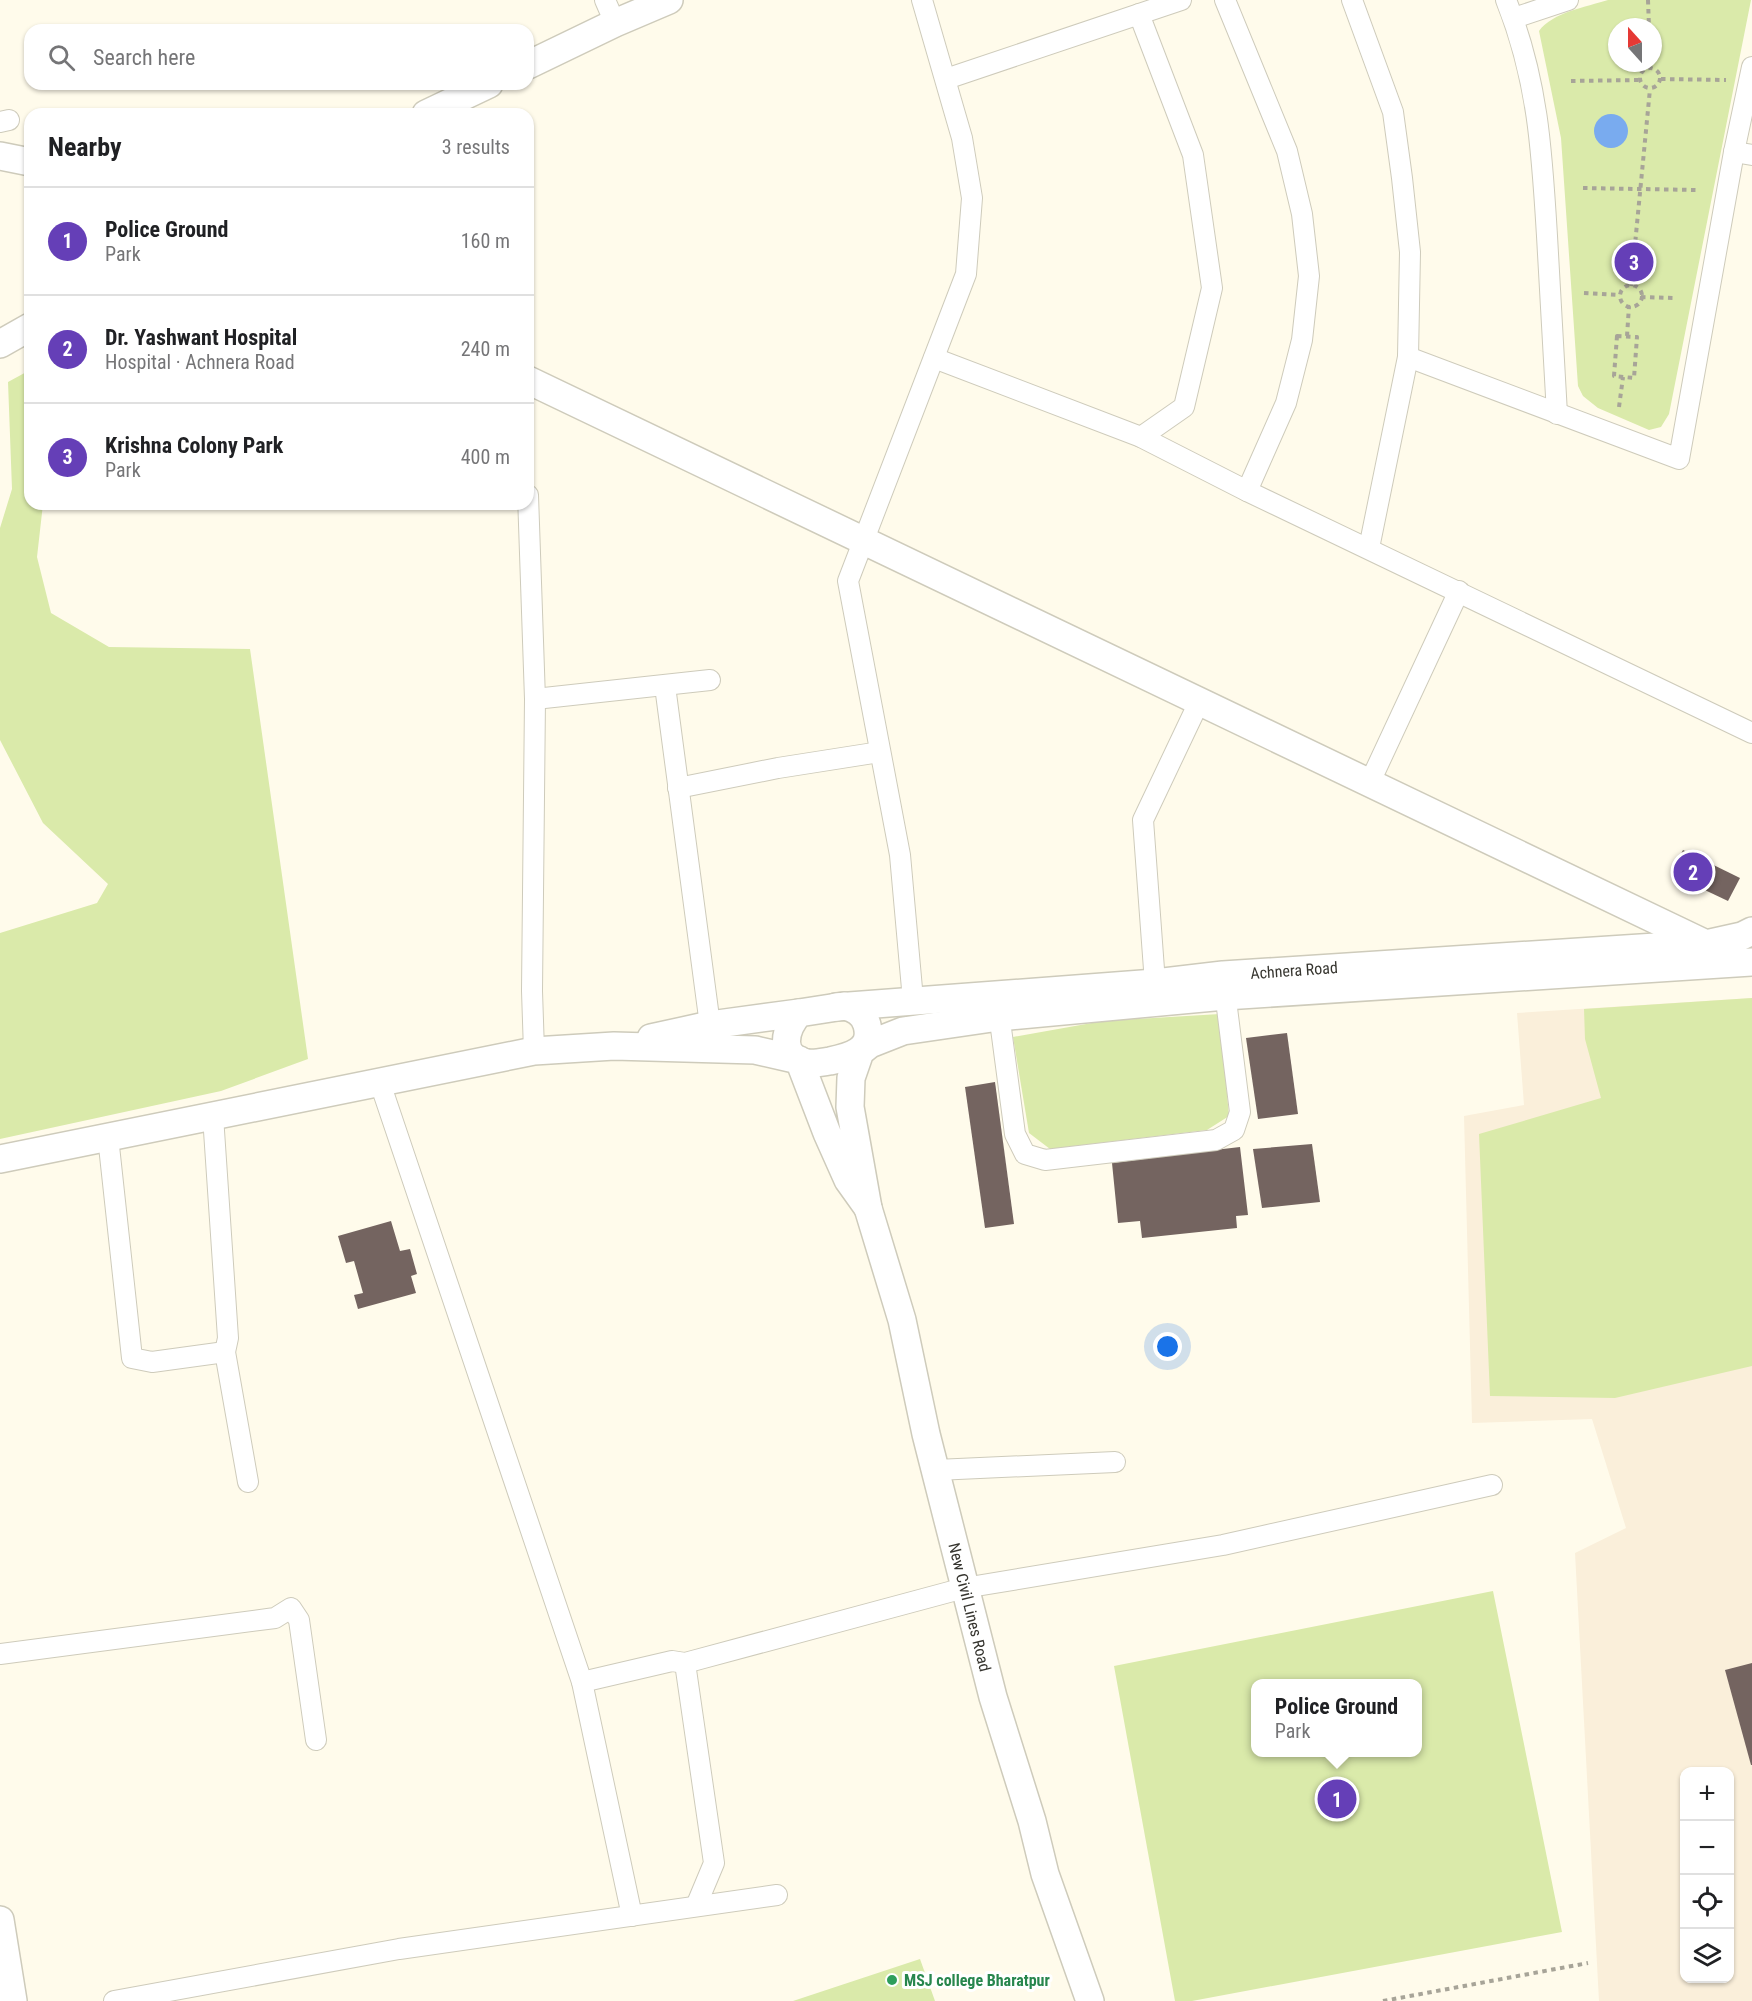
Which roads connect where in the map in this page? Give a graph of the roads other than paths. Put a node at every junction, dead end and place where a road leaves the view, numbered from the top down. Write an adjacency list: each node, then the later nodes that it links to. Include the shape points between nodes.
1 (669, 0): 8 (main road)
2 (922, 0): 12 (street)
3 (1181, 0): 9 (street)
4 (1225, 0): 25 (street, via 1287,151 1302,213 1309,276 1302,340 1286,403)
5 (1352, 0): 20 (street, via 1393,112 1410,252)
6 (1568, 0): 7 (street)
7 (1510, 9): 23 (street, via 1535,94 1541,145)
8 (610, 11): 10 (main road)
9 (1139, 14): 12 (street); 24 (street, via 1193,155 1212,288 1184,407)
10 (534, 61)
11 (1752, 67): 15 (street)
12 (946, 79): 21 (street, via 962,138 972,198 966,274)
13 (476, 90): 14 (main road)
14 (439, 108)
15 (1743, 154): 23 (street, via 1680,459)
16 (0, 155): 17 (main road)
17 (24, 161)
18 (24, 330): 19 (main road)
19 (0, 344)
20 (1408, 357): 23 (street); 28 (street)
21 (934, 358): 24 (street); 27 (street)
22 (534, 383): 27 (main road)
23 (1557, 414)
24 (1141, 437): 25 (street)
25 (1247, 491): 28 (street)
26 (529, 510): 32 (street)
27 (864, 541): 33 (main road); 35 (street, via 848,581)
28 (1369, 548): 29 (street)
29 (1459, 591): 34 (street); 36 (street)
30 (710, 680): 31 (street)
31 (665, 686): 32 (street); 37 (street)
32 (535, 699): 50 (street)
33 (1200, 702): 36 (main road); 42 (street, via 1143,820)
34 (1752, 733)
35 (880, 752): 37 (street); 44 (street, via 900,855)
36 (1369, 784): 40 (main road)
37 (678, 788): 48 (street)
38 (1752, 931): 40 (main road)
39 (1752, 940): 40 (main road, Achnera Road)
40 (1706, 944): 43 (main road, Achnera Road)
41 (1752, 962): 43 (main road, Achnera Road)
42 (1155, 983): 43 (main road, Achnera Road); 46 (main road, Achnera Road)
43 (1224, 986): 46 (main road, Achnera Road); 46 (street, via 1240,1112 1234,1130 1216,1140 1045,1160 1025,1154 1015,1134)
44 (912, 1000): 45 (main road, Achnera Road); 46 (main road, Achnera Road)
45 (836, 1006): 47 (main road); 51 (main road, via 852,1008 864,1019 868,1034)
46 (998, 1006): 51 (main road, Achnera Road, via 903,1031)
47 (799, 1013): 48 (main road); 52 (main road, via 786,1033 789,1049)
48 (710, 1025): 49 (main road)
49 (614, 1046): 50 (main road); 52 (main road, via 755,1050)
50 (534, 1052): 53 (main road)
51 (860, 1052): 52 (main road, via 848,1058 814,1063); 57 (main road, via 851,1078 850,1107)
52 (799, 1060): 57 (main road, via 848,1180)
53 (380, 1083): 54 (main road); 66 (street)
54 (213, 1116): 55 (main road); 58 (street, via 228,1338)
55 (108, 1137): 56 (main road); 58 (street, via 132,1358 152,1362)
56 (0, 1159)
57 (868, 1208): 60 (main road, New Civil Lines Road, via 902,1320)
58 (225, 1352): 61 (street)
59 (1114, 1462): 60 (street)
60 (936, 1470): 63 (main road, New Civil Lines Road)
61 (248, 1482)
62 (1492, 1485): 63 (street, via 1223,1545)
63 (964, 1588): 65 (street); 74 (main road, New Civil Lines Road, via 1045,1874)
64 (0, 1654): 67 (street, via 276,1618 291,1608 299,1620)
65 (685, 1663): 66 (street, via 672,1661); 69 (street, via 714,1863)
66 (582, 1682): 70 (street)
67 (316, 1740)
68 (777, 1895): 69 (street)
69 (696, 1906): 70 (street)
70 (632, 1916): 73 (street, via 399,1949)
71 (0, 1920): 72 (main road)
72 (13, 2001)
73 (114, 2001)
74 (1090, 2001)

